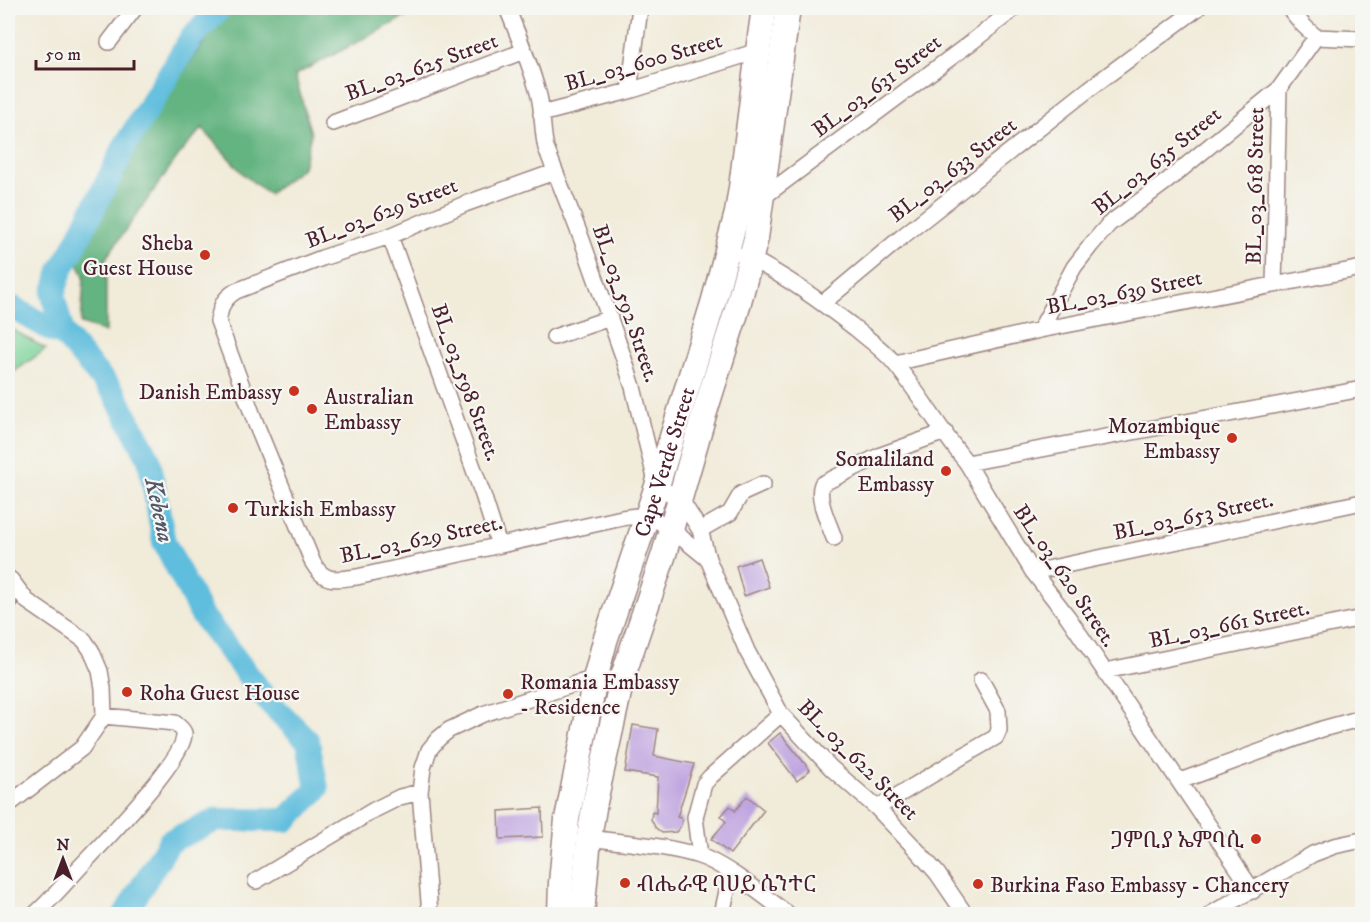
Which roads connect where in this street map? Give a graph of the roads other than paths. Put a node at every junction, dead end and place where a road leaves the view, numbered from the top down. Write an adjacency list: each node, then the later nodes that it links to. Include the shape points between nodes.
1 (135, 8): 11 (street)
2 (507, 8): 13 (street, BL_03_592 Street.)
3 (640, 8): 16 (street)
4 (764, 8): 14 (main road, Cape Verde Street)
5 (788, 8): 12 (main road, Cape Verde Street)
6 (1014, 8): 20 (street, BL_03_631 Street)
7 (1198, 8): 27 (street, BL_03_633 Street, via 1089,89)
8 (1289, 8): 9 (street)
9 (1316, 37): 10 (street); 15 (street, BL_03_635 Street)
10 (1362, 39)
11 (109, 42)
12 (783, 49): 14 (street, BL_03_600 Street); 20 (main road, Cape Verde Street)
13 (524, 51): 17 (street, BL_03_592 Street.); 18 (street, BL_03_625 Street)
14 (758, 51): 16 (street, BL_03_600 Street); 22 (main road, Cape Verde Street, via 741,188)
15 (1279, 89): 25 (street, BL_03_618 Street); 29 (street, BL_03_635 Street, via 1109,224 1074,267)
16 (629, 91): 17 (street, BL_03_600 Street)
17 (541, 114): 19 (street, BL_03_592 Street.)
18 (333, 123)
19 (554, 172): 21 (street, BL_03_629 Street); 28 (street, BL_03_592 Street.)
20 (762, 198): 23 (main road, Cape Verde Street)
21 (390, 236): 26 (street, BL_03_629 Street, via 322,258); 43 (street, BL_03_598 Street.)
22 (728, 249): 23 (street); 36 (main road, Cape Verde Street)
23 (751, 259): 27 (street); 37 (main road, Cape Verde Street)
24 (1362, 268): 25 (street, BL_03_639 Street)
25 (1274, 285): 29 (street, BL_03_639 Street)
26 (226, 298): 43 (street, BL_03_629 Street., via 218,321 222,333 279,484 319,574 334,579 357,577)
27 (823, 303): 31 (street, BL_03_620 Street.)
28 (610, 318): 30 (street); 36 (street, BL_03_592 Street., via 633,387)
29 (1040, 330): 31 (street, BL_03_639 Street)
30 (554, 337)
31 (895, 363): 33 (street, BL_03_620 Street.)
32 (1362, 389): 34 (street)
33 (945, 432): 34 (street, BL_03_620 Street.); 42 (street, via 881,455 822,484 824,509)
34 (967, 463): 45 (street, BL_03_620 Street.)
35 (763, 484): 41 (street, via 741,494 730,513)
36 (657, 486): 37 (street); 39 (main road, Cape Verde Street)
37 (681, 500): 40 (main road, Cape Verde Street); 41 (street, BL_03_622 Street)
38 (1362, 502): 45 (street, BL_03_653 Street.)
39 (647, 515): 40 (street); 43 (street, BL_03_629 Street.); 50 (main road, Cape Verde Street)
40 (672, 530): 44 (street); 51 (main road, Cape Verde Street)
41 (700, 530): 44 (street, BL_03_622 Street)
42 (834, 538)
43 (499, 544)
44 (708, 559): 53 (street, BL_03_622 Street, via 747,651)
45 (1033, 572): 49 (street, BL_03_620 Street.)
46 (9, 579): 47 (street); 54 (street, via 27,601 84,640 91,650 104,688)
47 (8, 605)
48 (1362, 618): 49 (street, BL_03_661 Street.)
49 (1105, 671): 56 (street, BL_03_620 Street.)
50 (595, 679): 51 (street); 57 (street, via 483,714 449,730 429,750); 68 (main road, Cape Verde Street, via 567,819)
51 (621, 679): 60 (main road, Cape Verde Street)
52 (981, 680): 59 (street, via 998,711 996,737)
53 (781, 714): 59 (street, BL_03_622 Street, via 831,768); 62 (street, via 704,784 695,817)
54 (104, 716): 58 (street, via 82,748); 66 (street, via 175,723 184,734 182,746 129,815)
55 (1362, 718): 56 (street)
56 (1179, 781): 65 (street, BL_03_620 Street.)
57 (420, 792): 64 (street, via 374,810); 67 (street)
58 (10, 799)
59 (877, 808): 72 (street, BL_03_622 Street, via 937,873)
60 (589, 838): 62 (street); 69 (main road, Cape Verde Street)
61 (1362, 840): 65 (street, via 1313,854)
62 (700, 856): 63 (street)
63 (731, 873): 70 (street); 71 (street)
64 (256, 881)
65 (1253, 891): 73 (street)
66 (35, 915)
67 (430, 915)
68 (560, 915)
69 (582, 915)
70 (722, 915)
71 (788, 915)
72 (965, 915)
73 (1211, 915)

